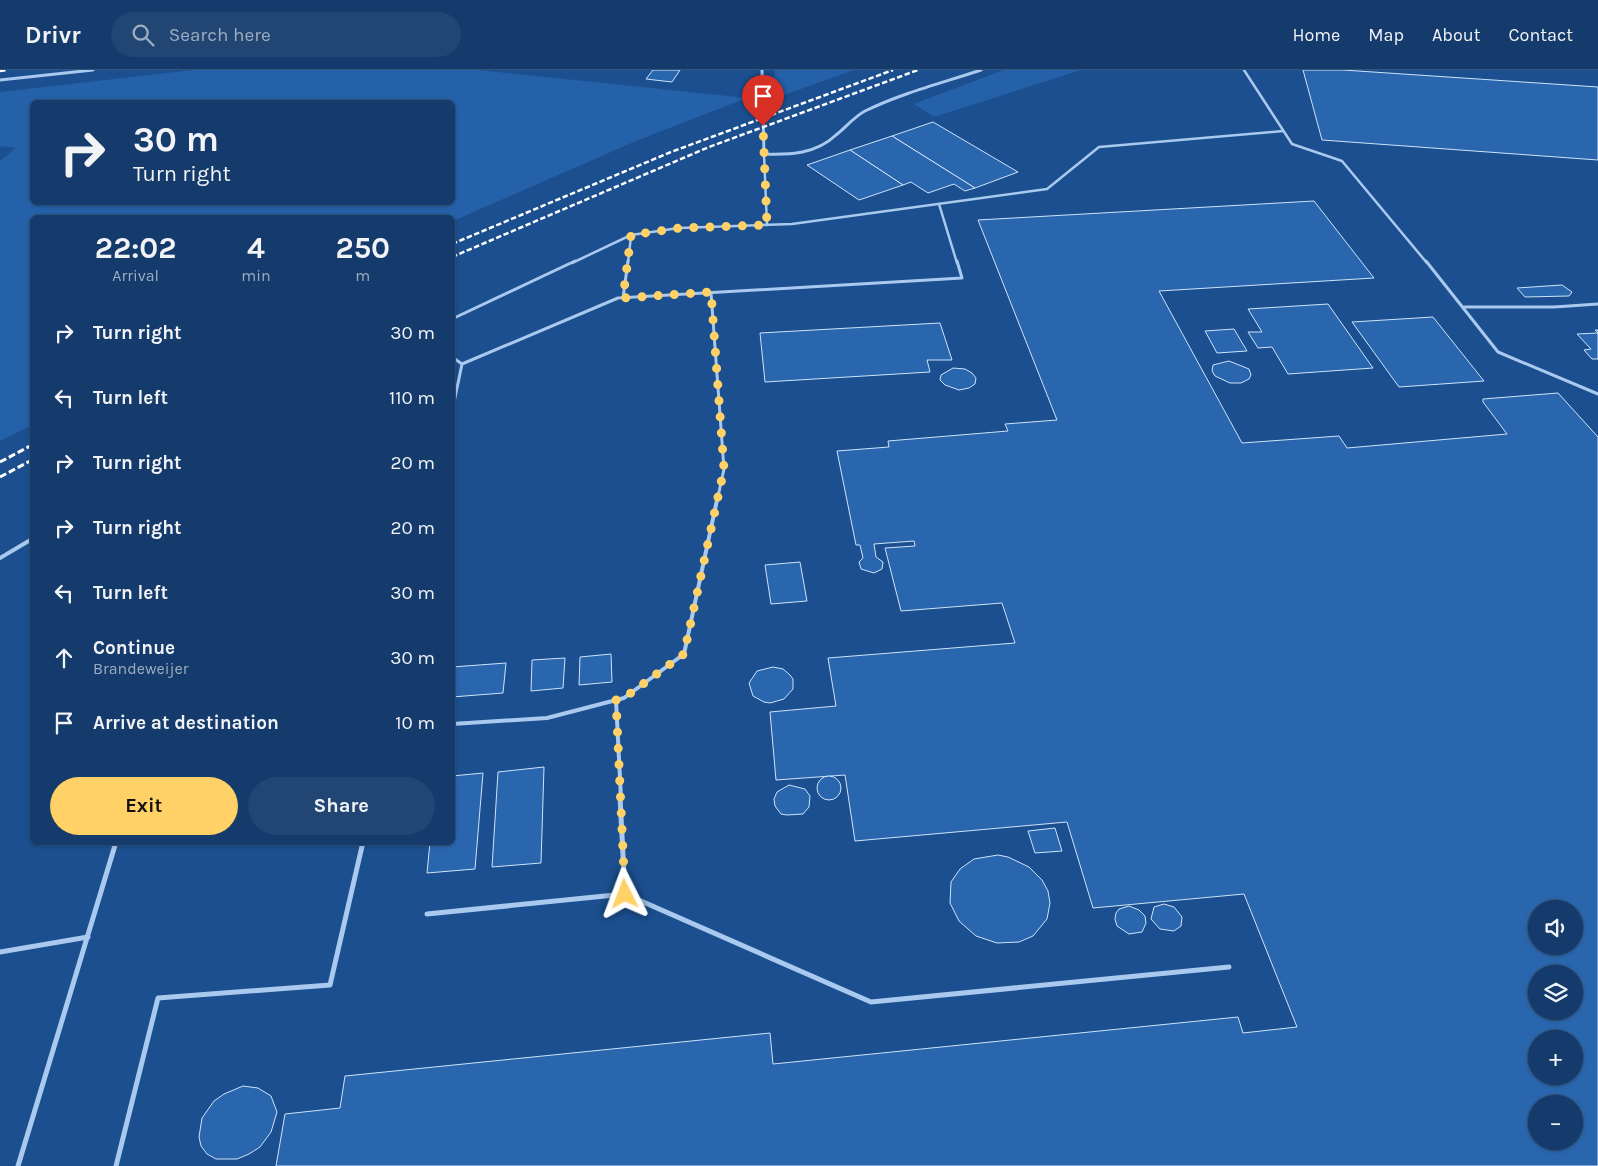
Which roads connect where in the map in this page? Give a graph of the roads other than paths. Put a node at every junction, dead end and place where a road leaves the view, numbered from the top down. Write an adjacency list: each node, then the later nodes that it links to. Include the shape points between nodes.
1 (94, 70): 5 (street)
2 (762, 70): 7 (street)
3 (981, 70): 7 (street, via 888,101 858,115 833,138 811,150 798,154)
4 (1244, 70): 6 (lane)
5 (0, 80)
6 (1283, 131): 8 (lane, via 1099,147 1047,189); 14 (lane, via 1292,144 1342,160)
7 (764, 154): 9 (lane)
8 (939, 204): 9 (lane); 11 (lane, via 962,278)
9 (767, 225): 10 (lane, via 680,228)
10 (631, 235): 12 (lane); 15 (lane)
11 (711, 292): 12 (lane); 22 (lane, via 724,469 684,654 624,698)
12 (623, 298): 17 (lane)
13 (1598, 304): 14 (lane)
14 (1464, 307): 18 (lane, via 1498,352)
15 (455, 317)
16 (455, 359): 17 (lane)
17 (462, 364): 19 (lane)
18 (1598, 394)
19 (455, 398)
20 (30, 540): 21 (lane)
21 (0, 558)
22 (616, 700): 23 (lane, via 547,718); 26 (lane)
23 (455, 724)
24 (115, 845): 28 (lane)
25 (362, 845): 32 (lane, via 330,985 158,998)
26 (625, 894): 27 (lane); 30 (lane, via 871,1002)
27 (427, 914)
28 (88, 937): 29 (lane); 31 (lane)
29 (0, 952)
30 (1229, 967)
31 (18, 1166)
32 (116, 1166)

